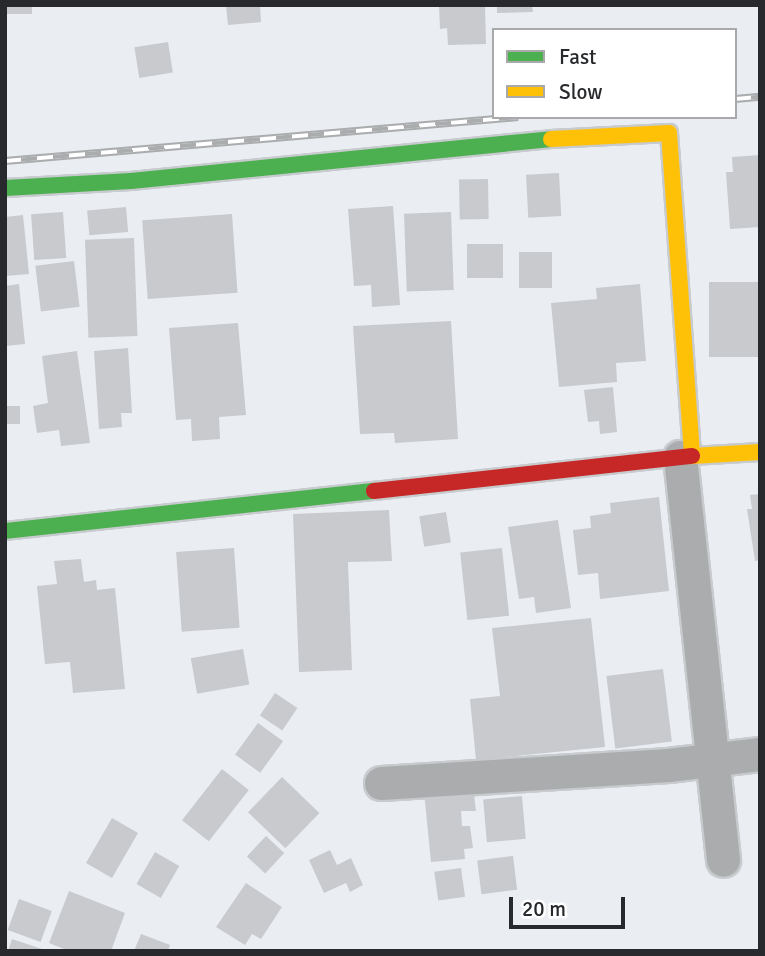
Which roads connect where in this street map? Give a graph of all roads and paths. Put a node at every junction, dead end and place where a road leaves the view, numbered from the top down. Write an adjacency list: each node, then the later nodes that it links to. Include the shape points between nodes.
1 (5, 188): 3 (street, via 131,181 527,140 669,133)
2 (760, 452): 3 (street)
3 (686, 457): 4 (street); 6 (street)
4 (5, 531)
5 (760, 754): 6 (street)
6 (714, 760): 7 (street); 8 (street)
7 (381, 783)
8 (723, 860)

